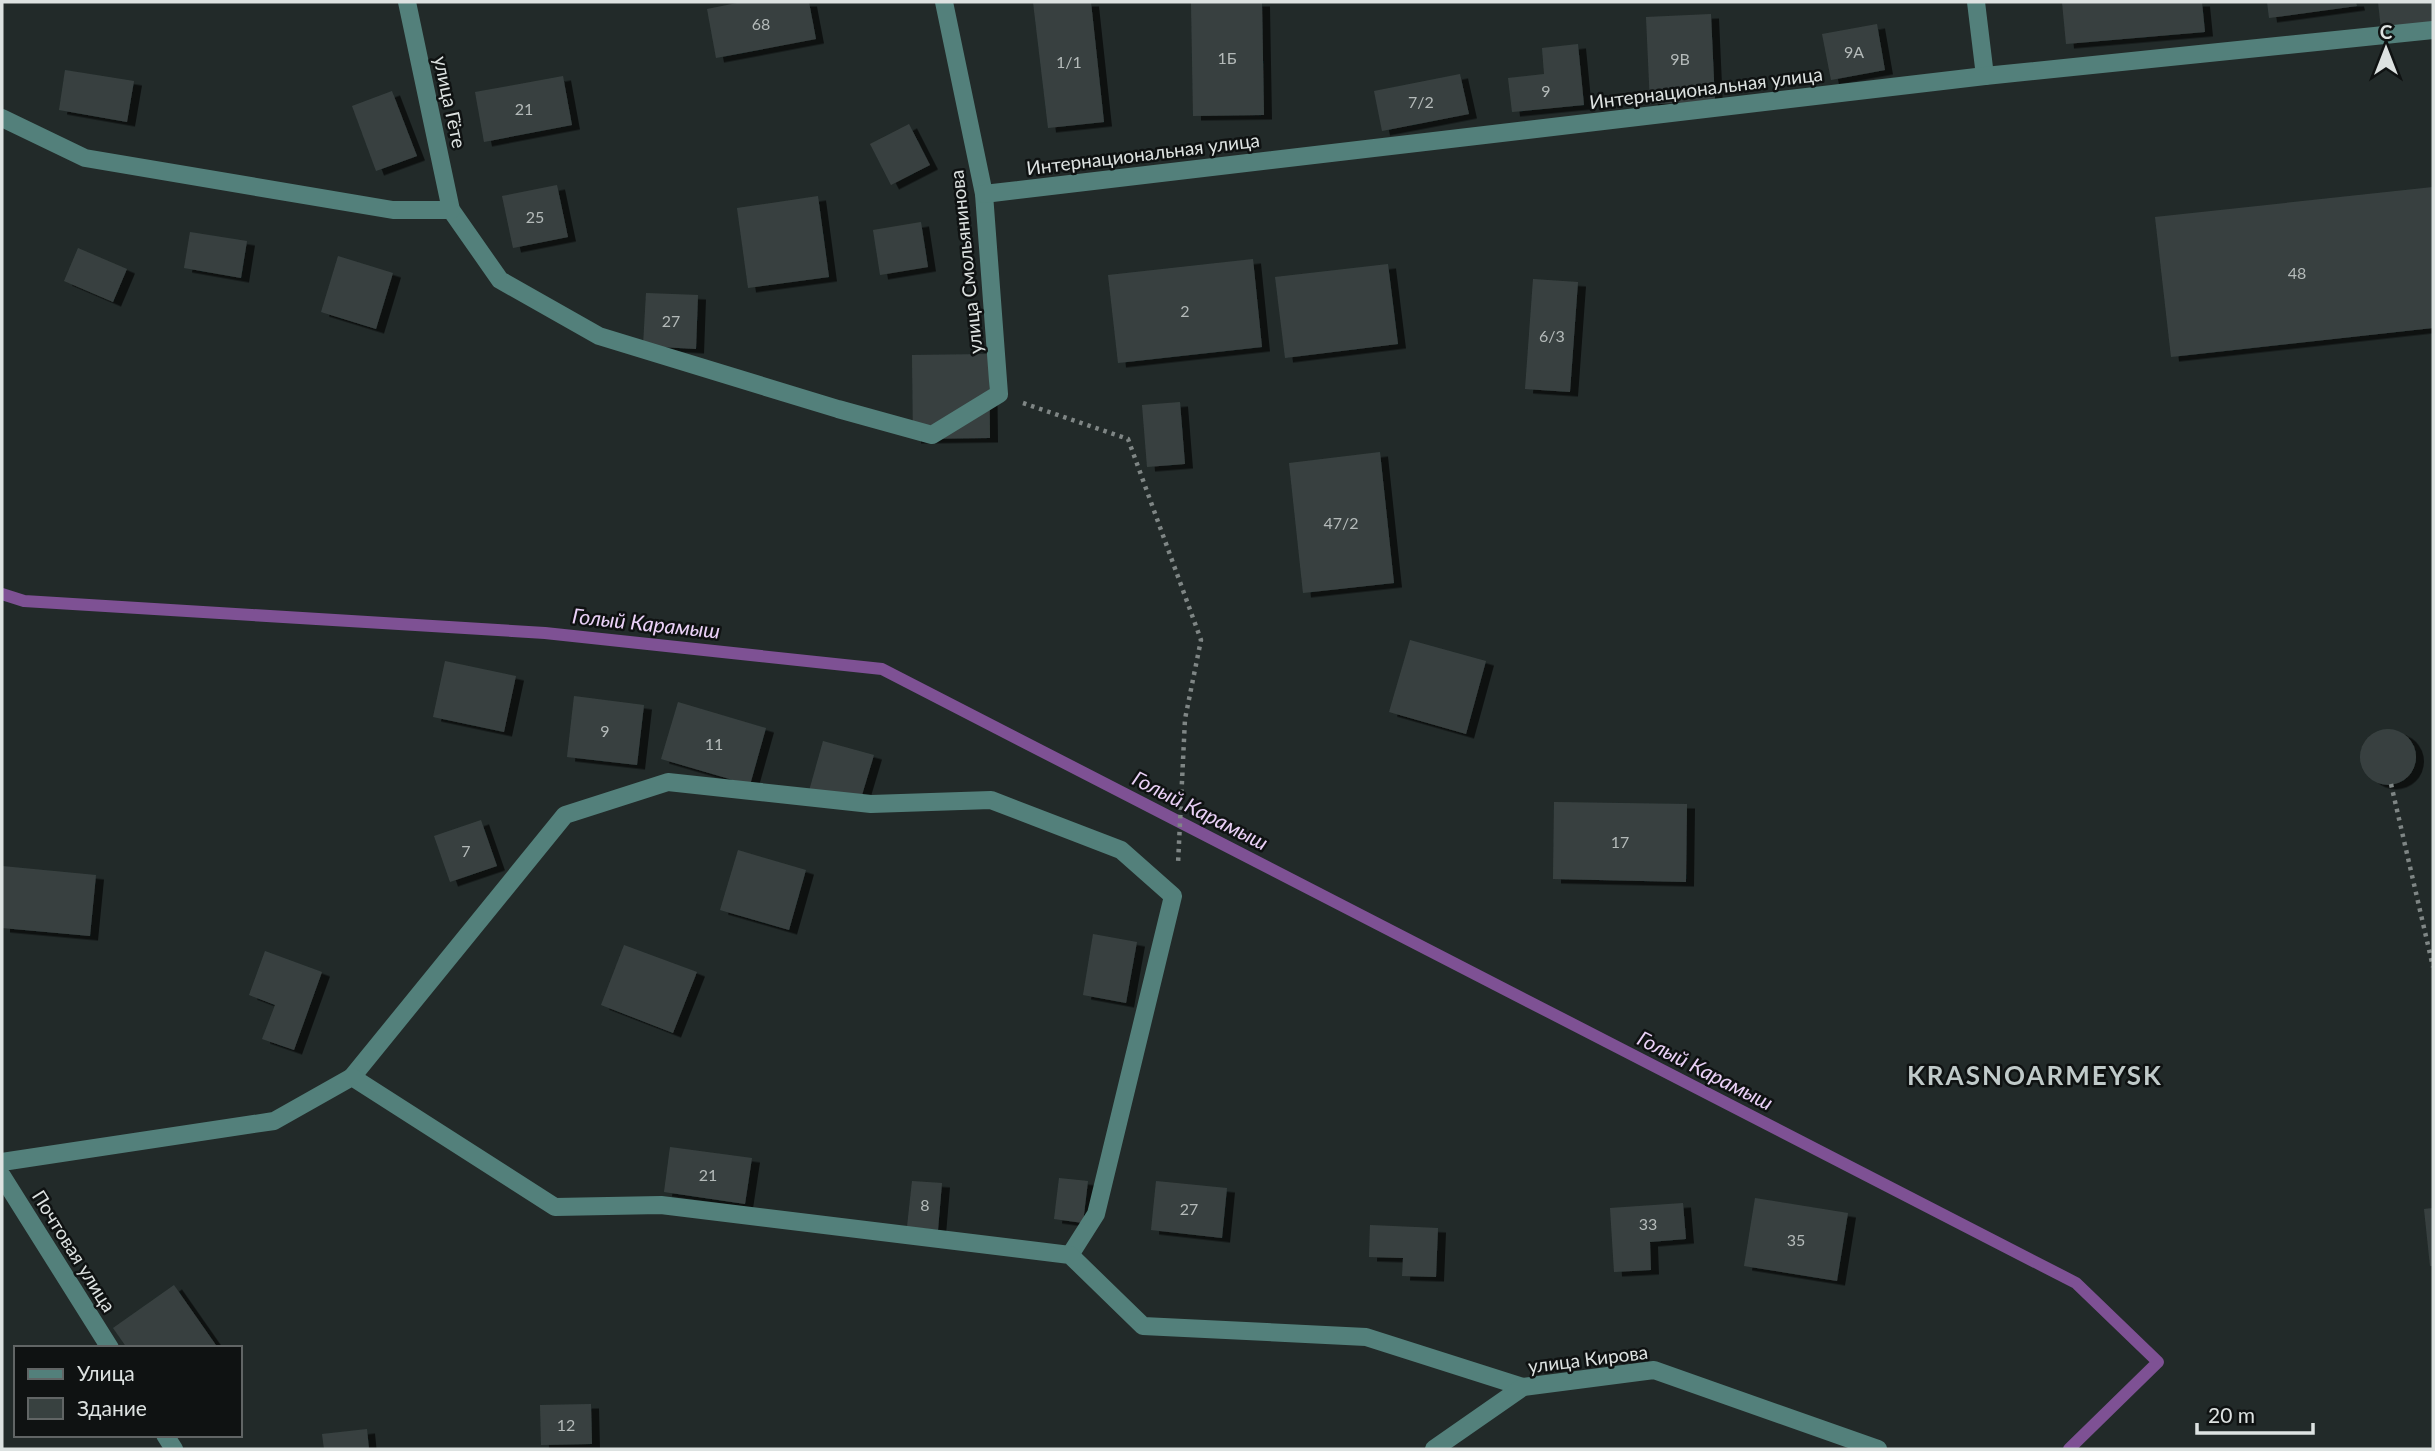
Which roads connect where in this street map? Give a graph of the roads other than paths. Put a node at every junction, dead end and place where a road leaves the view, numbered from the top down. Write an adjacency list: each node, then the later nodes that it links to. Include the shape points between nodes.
1 (407, 2): 8 (street, улица Гёте)
2 (944, 2): 7 (street, улица Смольянинова)
3 (1976, 2): 5 (street)
4 (2433, 30): 5 (street, Интернациональная улица)
5 (1985, 76): 7 (street, Интернациональная улица)
6 (2, 118): 8 (street, via 85,158 393,210)
7 (984, 194): 8 (street, улица Смольянинова, via 999,394 932,435 599,336 500,280)
8 (452, 210)
9 (352, 1077): 10 (street, via 274,1121); 12 (street, via 555,1207 661,1205); 12 (street, via 565,815 668,782 871,804 991,800 1121,850 1173,896 1096,1214)
10 (2, 1162)
11 (2, 1176): 13 (street, Почтовая улица)
12 (1070, 1255): 14 (street, via 1143,1326 1366,1336)
13 (109, 1346)
14 (1523, 1387): 15 (street, улица Кирова); 16 (street, улица Кирова, via 1654,1370)
15 (1434, 1449)
16 (1878, 1449)

